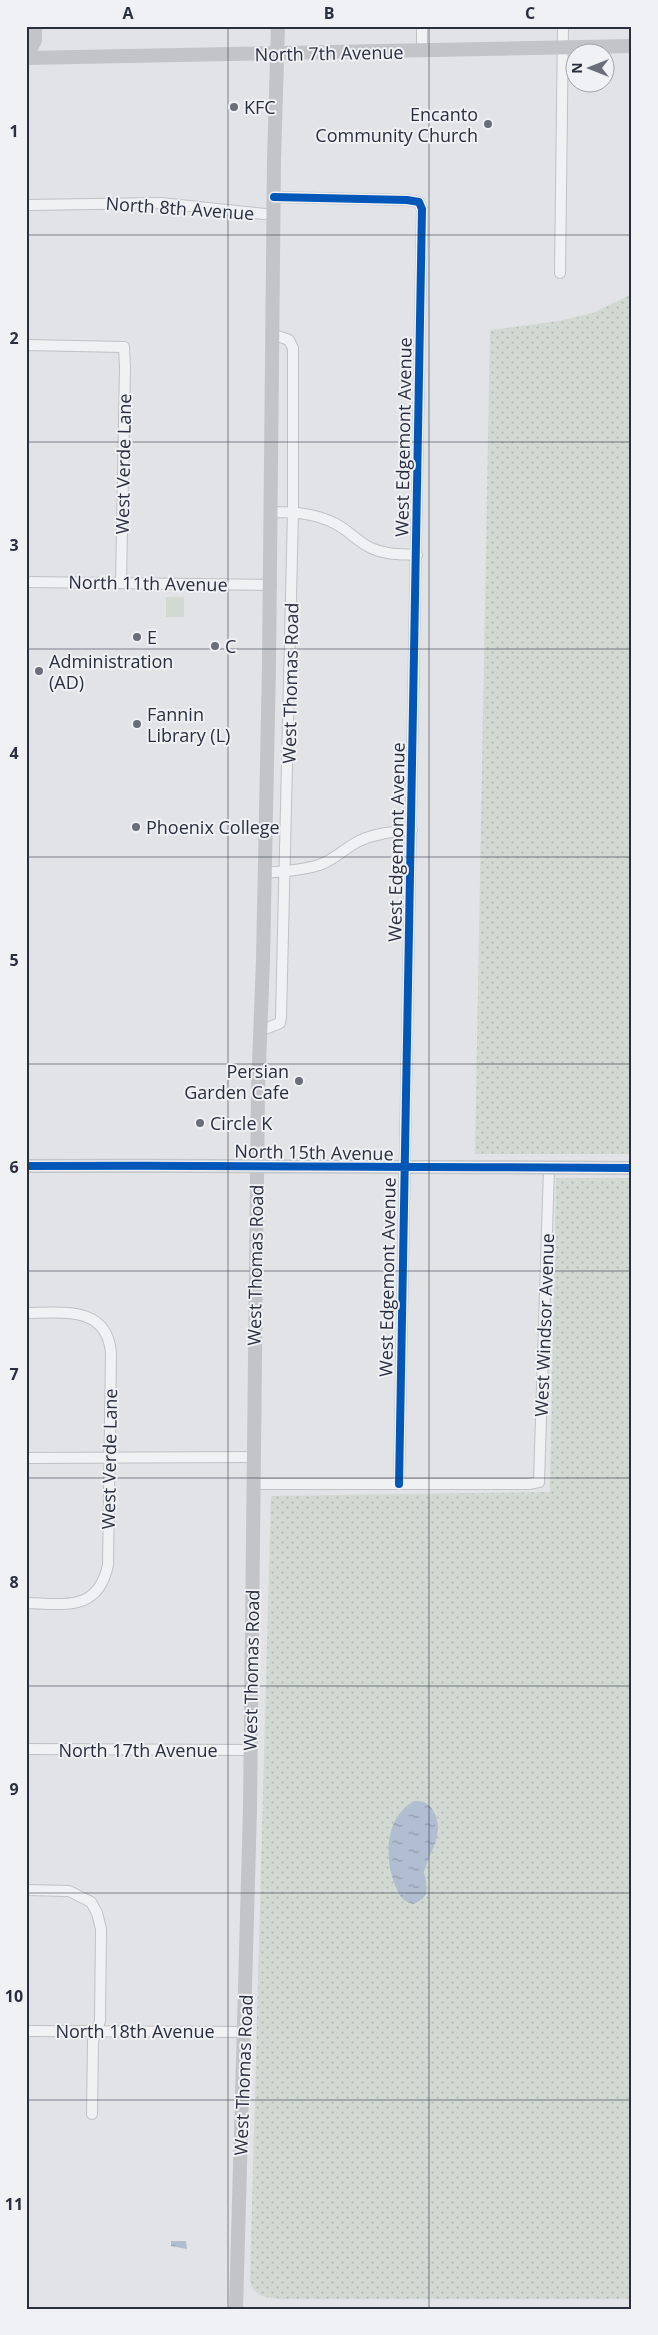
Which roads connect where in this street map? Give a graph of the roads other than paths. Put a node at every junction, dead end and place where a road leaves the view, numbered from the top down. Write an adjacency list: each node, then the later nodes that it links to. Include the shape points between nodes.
1 (35, 26): 9 (main road, via 35,40)
2 (278, 26): 8 (main road, West Thomas Road)
3 (422, 26): 7 (street)
4 (563, 26): 6 (street)
5 (632, 46): 6 (main road, North 7th Avenue)
6 (563, 48): 7 (main road, North 7th Avenue); 14 (street)
7 (422, 51): 8 (main road, North 7th Avenue)
8 (277, 53): 9 (main road, North 7th Avenue); 10 (main road, West Thomas Road)
9 (26, 58)
10 (274, 197): 11 (street, North 8th Avenue); 13 (main road, West Thomas Road)
11 (418, 202): 19 (street, West Edgemont Avenue, via 422,209)
12 (26, 205): 13 (street, North 8th Avenue, via 161,203)
13 (274, 215): 15 (main road, West Thomas Road)
14 (560, 273)
15 (272, 334): 17 (main road, West Thomas Road); 18 (street, West Thomas Road, via 288,340 293,348)
16 (26, 345): 21 (street, West Verde Lane, via 124,347)
17 (271, 512): 18 (street); 22 (main road, West Thomas Road)
18 (294, 512): 19 (street, via 337,524 370,548 389,554); 24 (street, West Thomas Road)
19 (417, 555): 23 (street, West Edgemont Avenue)
20 (26, 582): 21 (street, North 11th Avenue)
21 (121, 582): 22 (street, North 11th Avenue)
22 (270, 585): 25 (main road, West Thomas Road)
23 (412, 830): 24 (street, via 376,834 320,865); 29 (street, West Edgemont Avenue)
24 (285, 871): 25 (street); 26 (street, West Thomas Road, via 281,1017 280,1023)
25 (265, 873): 26 (main road, West Thomas Road)
26 (260, 1031): 28 (main road, West Thomas Road)
27 (26, 1166): 28 (main road, North 15th Avenue)
28 (257, 1166): 29 (main road, North 15th Avenue); 33 (main road, West Thomas Road)
29 (404, 1168): 30 (main road, North 15th Avenue); 37 (street, West Edgemont Avenue)
30 (549, 1168): 31 (main road, North 15th Avenue); 37 (street, West Windsor Avenue, via 540,1482)
31 (632, 1168)
32 (26, 1313): 35 (street, West Verde Lane, via 83,1315 104,1329 111,1353)
33 (253, 1457): 35 (street); 36 (main road, West Thomas Road)
34 (26, 1458): 35 (street)
35 (109, 1458): 38 (street, West Verde Lane, via 108,1565 99,1589 76,1603)
36 (253, 1484): 37 (street); 40 (main road, West Thomas Road)
37 (399, 1484)
38 (26, 1603)
39 (26, 1749): 40 (street, North 17th Avenue)
40 (250, 1750): 44 (main road, West Thomas Road)
41 (26, 1890): 43 (street, via 69,1891 91,1902 97,1913 101,1929 100,2021)
42 (26, 2031): 43 (street, North 18th Avenue)
43 (97, 2032): 44 (street, North 18th Avenue); 45 (street, via 93,2041)
44 (244, 2032): 46 (main road, West Thomas Road)
45 (92, 2114)
46 (236, 2309)

